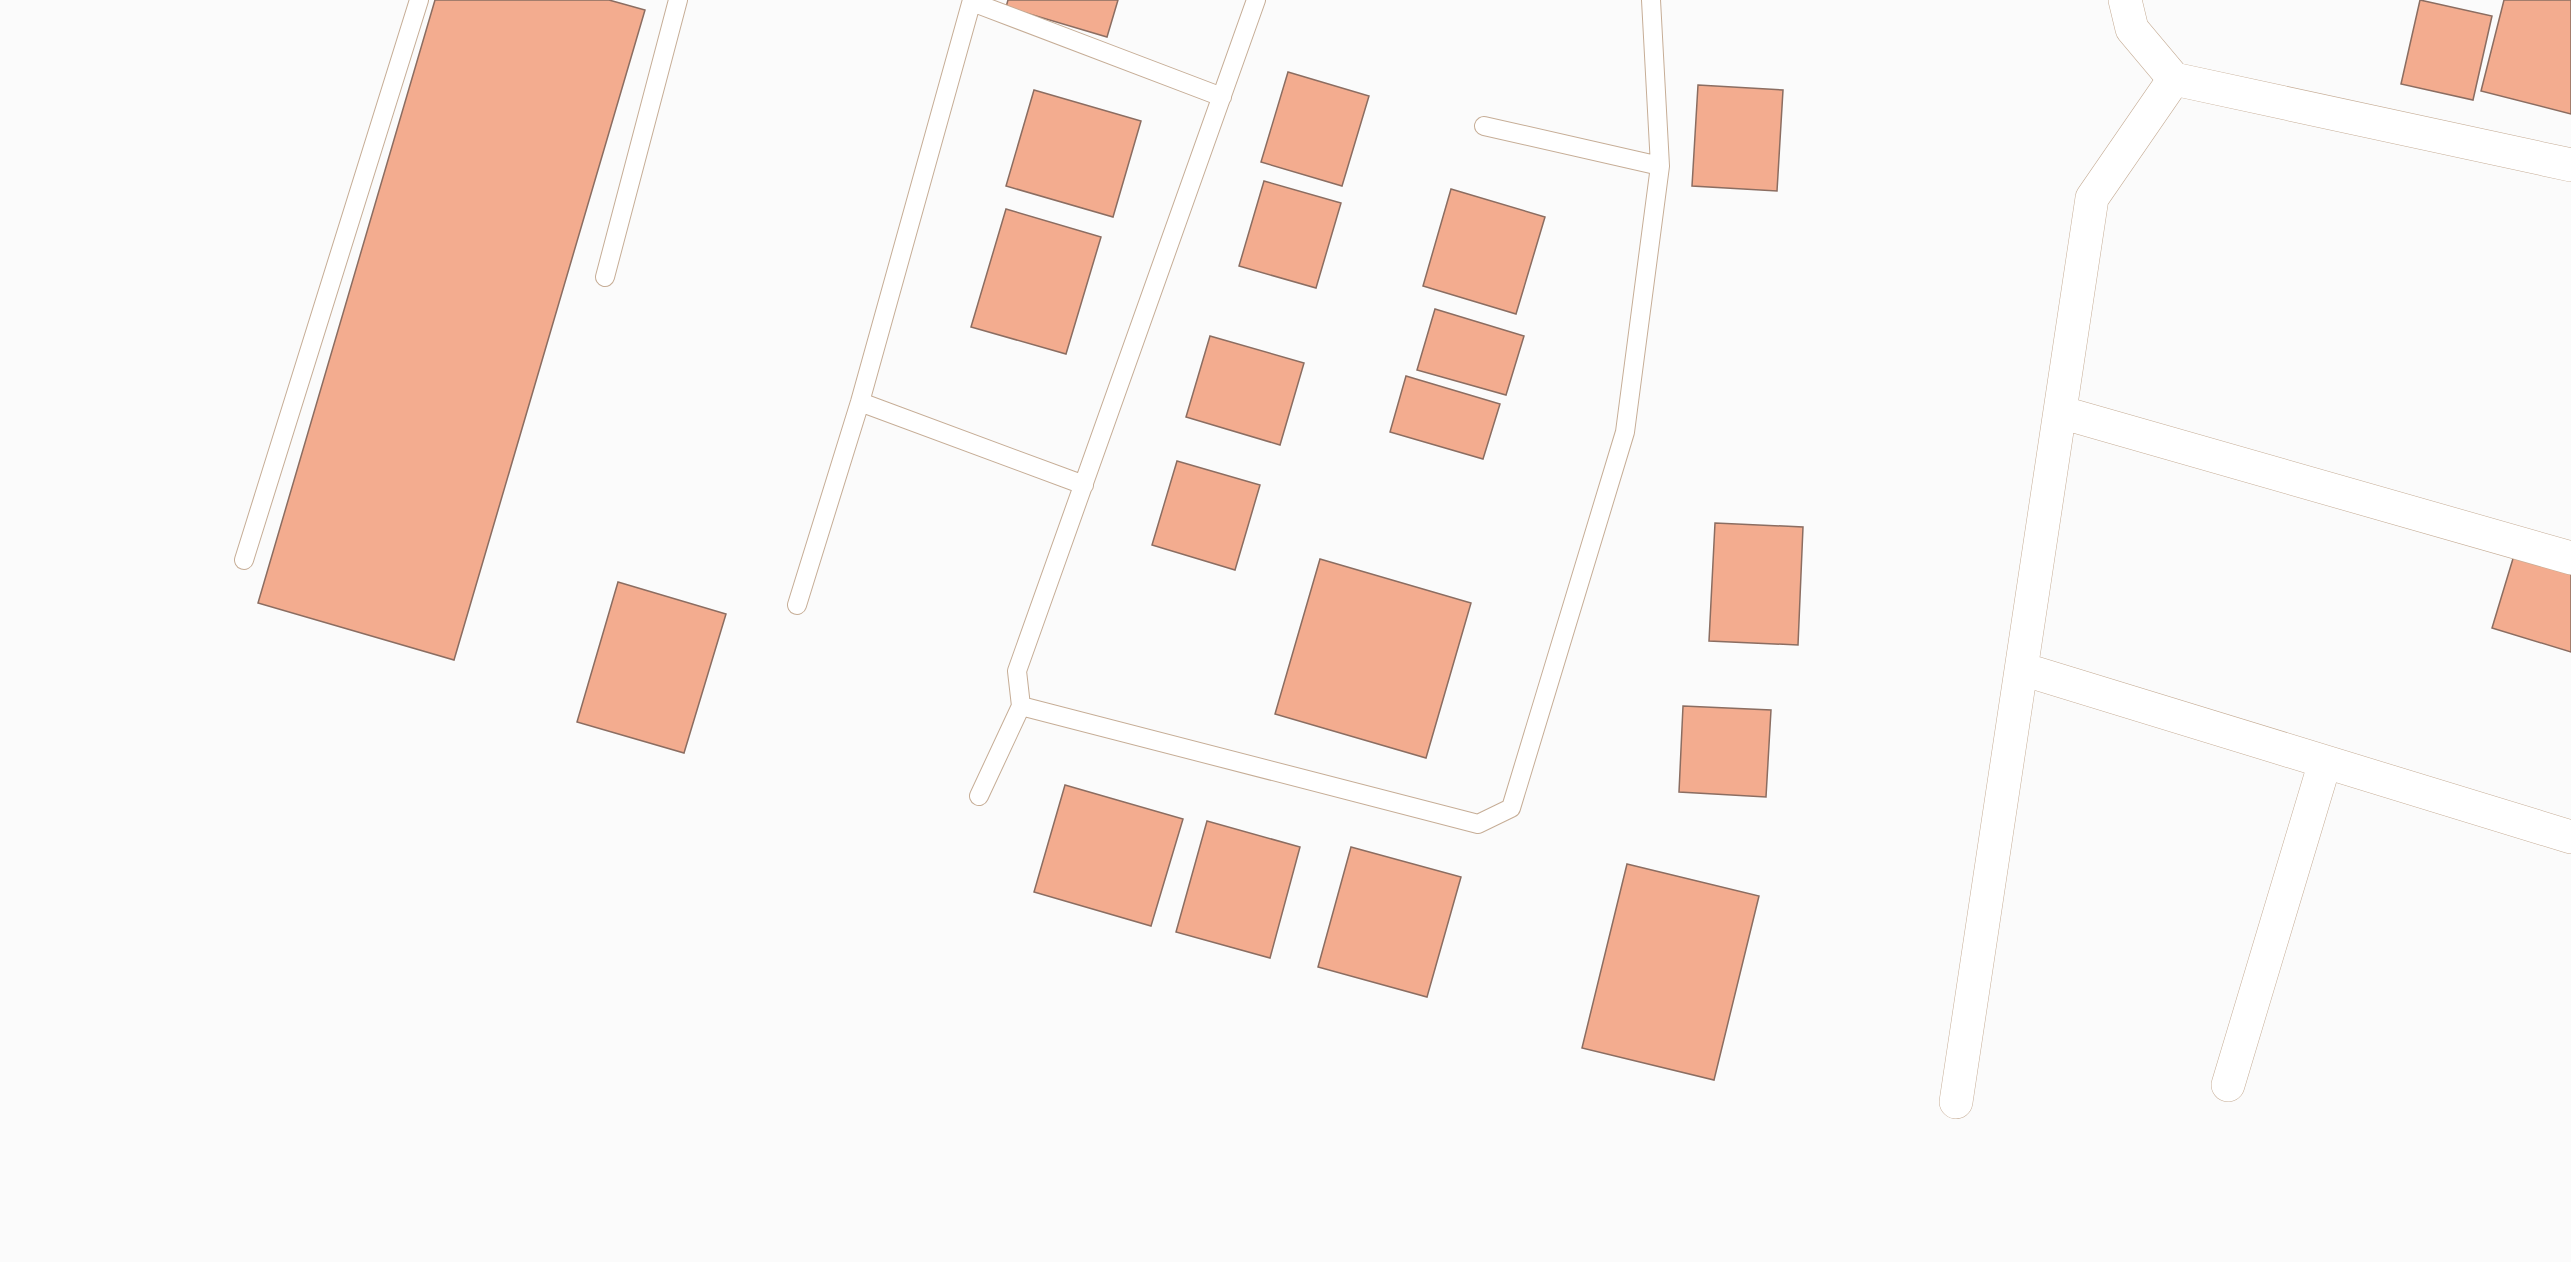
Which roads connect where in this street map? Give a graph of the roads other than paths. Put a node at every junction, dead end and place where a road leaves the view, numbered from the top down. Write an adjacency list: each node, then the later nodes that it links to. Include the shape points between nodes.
1 (419, 0): 17 (lane)
2 (678, 0): 12 (lane)
3 (1256, 0): 8 (lane)
4 (1651, 0): 11 (lane)
5 (2125, 0): 7 (street, via 2132,29)
6 (972, 1): 8 (lane); 13 (lane)
7 (2174, 79): 10 (street); 14 (street, via 2092,198)
8 (1222, 97): 15 (lane)
9 (1484, 126): 11 (lane)
10 (2571, 165)
11 (1660, 166): 20 (lane, via 1624,432 1511,808 1478,824)
12 (604, 277)
13 (860, 402): 15 (lane); 18 (lane)
14 (2060, 412): 16 (street); 19 (street)
15 (1083, 485): 20 (lane, via 1017,671)
16 (2571, 558)
17 (244, 560)
18 (797, 605)
19 (2022, 669): 21 (street); 25 (street)
20 (1022, 706): 22 (lane)
21 (2325, 762): 23 (street); 24 (street)
22 (980, 796)
23 (2571, 837)
24 (2228, 1085)
25 (1956, 1102)

